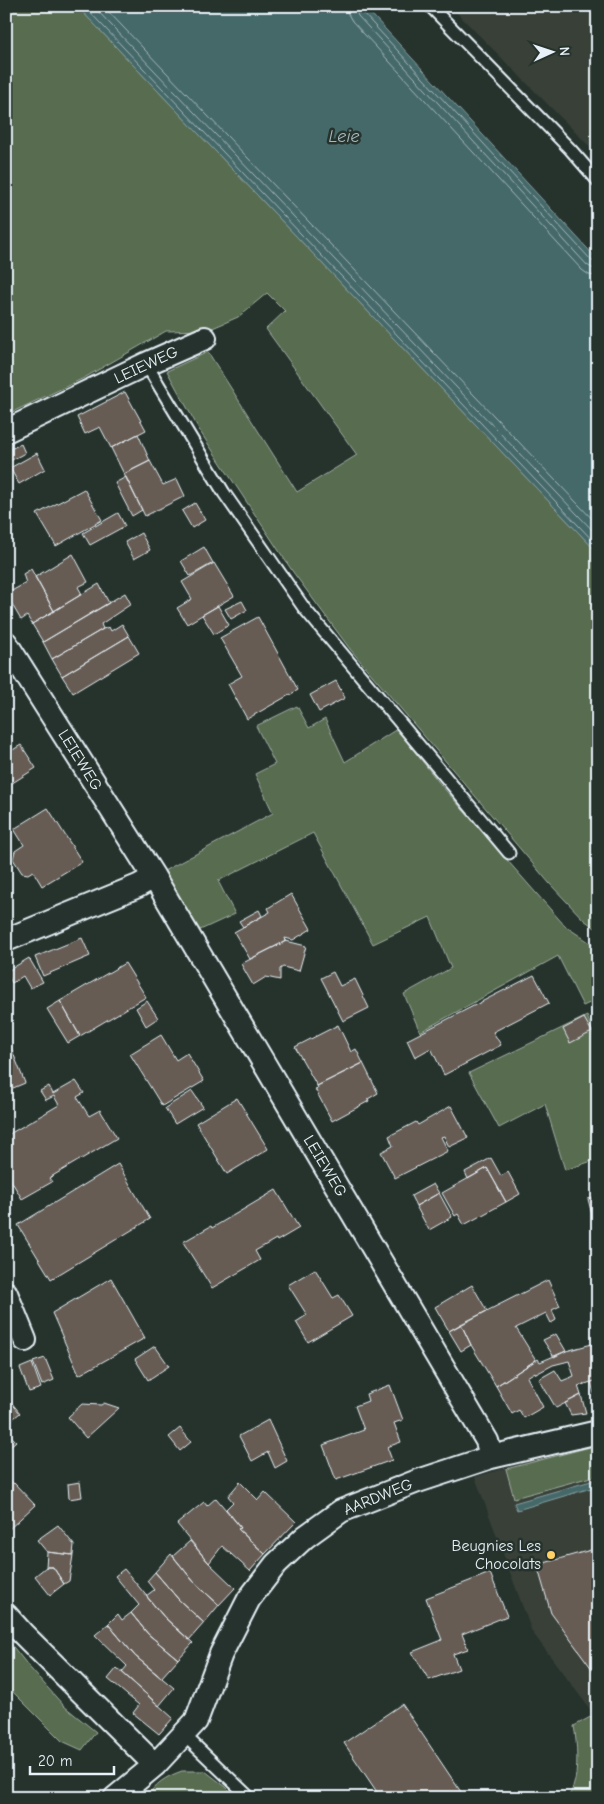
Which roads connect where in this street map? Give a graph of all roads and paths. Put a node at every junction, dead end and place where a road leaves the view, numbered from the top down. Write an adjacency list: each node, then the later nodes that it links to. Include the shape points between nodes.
1 (430, 6): 2 (lane)
2 (596, 175)
3 (205, 338): 4 (street, LEIEWEG)
4 (146, 364): 5 (street, LEIEWEG); 7 (lane, via 224,493 304,608)
5 (6, 431)
6 (6, 643): 8 (street, LEIEWEG)
7 (510, 853)
8 (154, 877): 9 (street); 13 (street, LEIEWEG, via 487,1441)
9 (6, 940)
10 (6, 1293): 11 (street)
11 (25, 1340)
12 (598, 1432): 13 (street, AARDWEG)
13 (491, 1457): 15 (street, AARDWEG, via 341,1511 298,1543 276,1564 249,1599 220,1654 196,1721)
14 (6, 1615): 16 (street)
15 (183, 1734): 16 (street, AARDWEG); 18 (lane)
16 (154, 1765): 17 (street)
17 (115, 1798)
18 (250, 1798)

